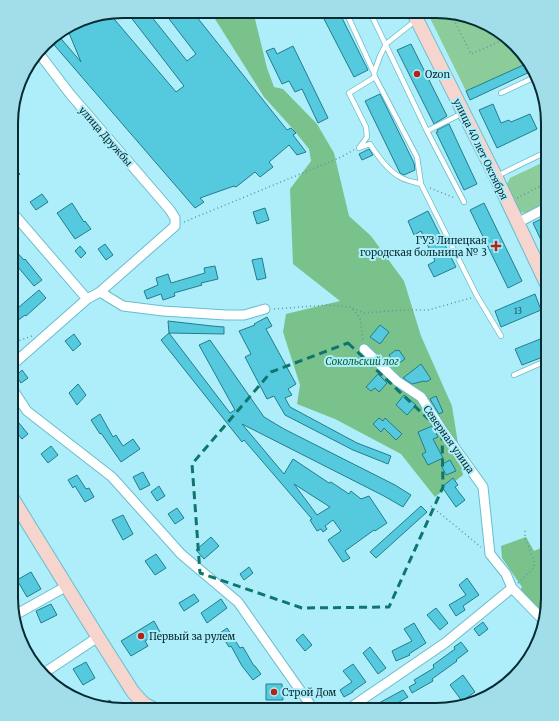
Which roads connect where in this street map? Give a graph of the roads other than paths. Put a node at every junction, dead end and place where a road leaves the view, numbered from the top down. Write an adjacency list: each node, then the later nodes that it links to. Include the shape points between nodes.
1 (349, 18): 7 (lane)
2 (373, 18): 5 (lane)
3 (412, 18): 5 (lane)
4 (415, 18): 10 (street, улица 40 лет Октября)
5 (386, 44): 7 (lane); 11 (lane)
6 (42, 57): 20 (street, улица Дружбы, via 70,94 170,210 175,222)
7 (374, 75): 14 (lane, via 417,157); 14 (lane, via 349,93 366,127 366,137 359,148 370,144 376,155 400,178)
8 (531, 79): 9 (lane)
9 (501, 93)
10 (463, 113): 11 (lane); 13 (street, улица 40 лет Октября)
11 (427, 131): 15 (lane)
12 (541, 155): 13 (lane)
13 (496, 177): 18 (street, улица 40 лет Октября)
14 (421, 184): 23 (lane, via 477,296)
15 (464, 202)
16 (541, 211): 18 (street)
17 (18, 219): 21 (street)
18 (517, 223): 19 (street, улица 40 лет Октября)
19 (541, 273)
20 (100, 292): 21 (street); 22 (street, via 123,306 164,311 244,315)
21 (87, 299): 25 (street)
22 (265, 309)
23 (501, 336)
24 (364, 349): 31 (street, Северная улица, via 397,381 421,397 483,487 490,554)
25 (18, 361)
26 (541, 363): 27 (lane)
27 (514, 375)
28 (18, 398): 37 (street, via 27,411 112,478 182,554 238,602)
29 (18, 508): 30 (street)
30 (67, 586): 32 (street); 34 (street)
31 (515, 586): 33 (street); 38 (street, via 444,643)
32 (19, 613)
33 (539, 616)
34 (98, 637): 35 (street); 36 (street, via 133,692)
35 (48, 671)
36 (143, 703)
37 (309, 703)
38 (357, 703)

